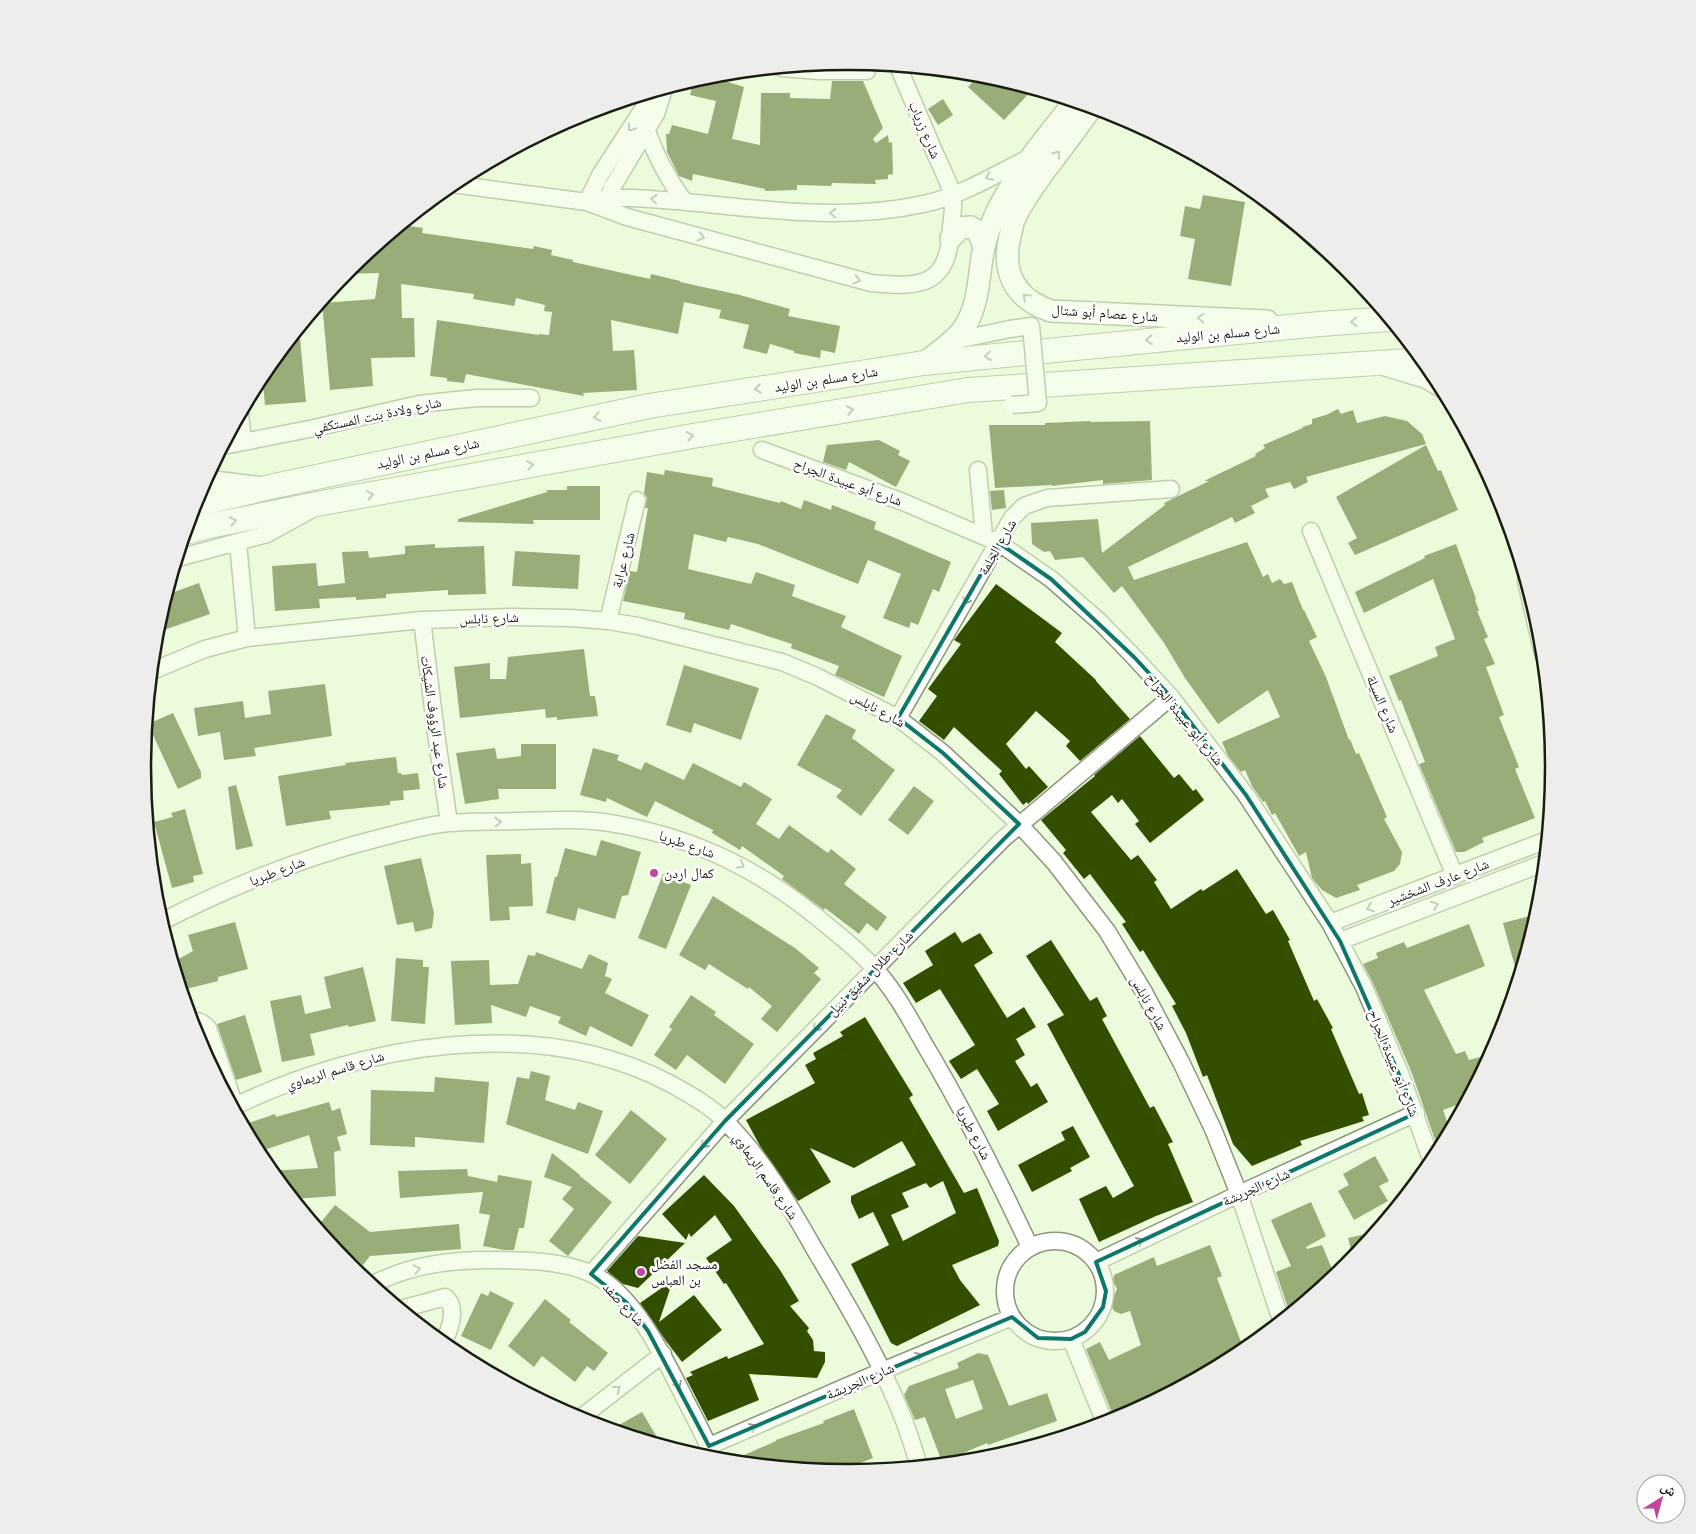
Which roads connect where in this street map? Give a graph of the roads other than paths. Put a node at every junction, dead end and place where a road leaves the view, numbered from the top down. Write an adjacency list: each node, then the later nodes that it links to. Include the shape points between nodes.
1 (834, 70): 2 (street)
2 (867, 71)
3 (900, 72): 11 (street, شارع زرياب)
4 (661, 96): 8 (street)
5 (653, 98): 12 (street, one-way to 12, via 644,106 600,175)
6 (1071, 107): 9 (main road)
7 (1088, 113): 18 (main road, شارع عصام أبو شتال, one-way to 7, via 1051,311 1028,300 1011,279 1007,260 1014,219 1027,195)
8 (646, 131): 13 (street, via 660,165); 14 (street, via 618,178)
9 (1033, 156): 11 (street, one-way to 11); 16 (main road, via 999,208)
10 (463, 186): 12 (street)
11 (953, 195): 13 (street, one-way to 13, via 924,204 850,214); 15 (street)
12 (587, 202): 14 (street)
13 (684, 202): 14 (street, one-way to 14)
14 (607, 204): 15 (street, one-way to 15, via 628,217 871,283 899,286 933,278 941,270)
15 (951, 238): 16 (main road, via 960,228 971,227 978,232)
16 (984, 246): 19 (main road, via 974,308)
17 (1382, 320): 18 (highway, شارع مسلم بن الوليد, one-way to 18)
18 (1320, 324): 21 (highway, شارع مسلم بن الوليد, one-way to 21)
19 (952, 341): 21 (main road); 25 (street, bridge, via 1031,326 1038,403)
20 (1414, 360): 22 (highway)
21 (924, 363): 32 (highway, شارع مسلم بن الوليد, one-way to 32, via 649,406)
22 (1366, 363): 23 (street); 36 (highway, one-way to 22, via 687,436 968,390)
23 (1429, 382)
24 (531, 398): 27 (street, شارع ولادة بنت المستكفي, via 476,398 419,404)
25 (1012, 405)
26 (241, 424): 27 (street)
27 (243, 441): 28 (street, شارع ولادة بنت المستكفي)
28 (231, 444)
29 (762, 450): 39 (street, شارع أبو عبيدة الجراح, via 903,502)
30 (978, 470): 39 (street)
31 (213, 480): 32 (street, شارع مسلم بن الوليد)
32 (270, 487): 35 (highway, شارع مسلم بن الوليد)
33 (1171, 489): 39 (street, شارع الجلمة, via 1034,501 1024,506)
34 (637, 500): 43 (street, شارع عرابة)
35 (203, 503)
36 (322, 504): 37 (highway, one-way to 36); 40 (street, via 267,534)
37 (193, 530)
38 (1311, 531): 52 (street, شارع السيلة)
39 (991, 540): 46 (street, شارع أبو عبيدة الجراح, via 1058,585 1100,622); 47 (street, شارع الجلمة, one-way to 47)
40 (238, 543): 41 (street); 44 (street)
41 (184, 556)
42 (422, 620): 43 (street, شارع نابلس, via 510,617); 44 (street, شارع نابلس); 48 (street, شارع عبد الرؤوف الشيكات)
43 (608, 621): 47 (street, شارع نابلس, via 782,662)
44 (247, 638): 45 (street, شارع نابلس, via 205,649)
45 (158, 668)
46 (1171, 697): 49 (street, شارع طلال شفيق نبيل); 54 (street, شارع أبو عبيدة الجراح, via 1246,795)
47 (898, 718): 49 (street, شارع نابلس, via 943,753)
48 (449, 823): 53 (street, شارع طبريا, via 352,845 265,875); 56 (street, شارع طبريا, one-way to 56, via 584,821 620,825 695,846 729,859 766,880)
49 (1019, 824): 56 (street, شارع طلال شفيق نبيل); 63 (street, شارع نابلس, via 1054,862 1107,931 1144,992 1213,1129)
50 (1541, 842): 52 (street, شارع عارف الشخشير)
51 (1538, 865): 55 (street, شارع عارف الشخشير, one-way to 51)
52 (1454, 876): 54 (street, شارع عارف الشخشير, one-way to 54)
53 (168, 919)
54 (1330, 923): 55 (street, شارع أبو عبيدة الجراح)
55 (1340, 941): 60 (street, شارع أبو عبيدة الجراح, via 1364,987)
56 (875, 968): 61 (street, شارع طلال شفيق نبيل, one-way to 61); 64 (street, شارع طبريا, via 910,1020 972,1127)
57 (199, 1021): 58 (street, via 208,1028)
58 (224, 1077)
59 (239, 1105): 61 (street, شارع قاسم الريماوي, via 285,1084 376,1056 481,1043 578,1052 648,1072 688,1093)
60 (1416, 1114): 62 (street, شارع أبو عبيدة الجراح); 63 (street, شارع الجريشة)
61 (726, 1121): 66 (street, شارع طلال شفيق نبيل, one-way to 66); 74 (street, شارع قاسم الريماوي, via 758,1159 797,1218)
62 (1429, 1153)
63 (1239, 1194): 65 (street, شارع الجريشة, one-way to 63); 69 (street, شارع نابلس)
64 (1030, 1247): 65 (street, via 1053,1240 1066,1242 1083,1249); 70 (street, via 1019,1255 1006,1279 1006,1299)
65 (1096, 1262): 72 (street, via 1106,1291 1103,1307 1085,1332)
66 (591, 1274): 67 (street, شارع صفد, one-way to 66, via 414,1269 474,1260 544,1262); 73 (street, شارع صفد, via 626,1302)
67 (378, 1281)
68 (408, 1307): 71 (street, via 445,1297 450,1300)
69 (1279, 1314)
70 (1012, 1317): 72 (street, via 1024,1330 1038,1338); 74 (street, شارع الجريشة, one-way to 70)
71 (446, 1336)
72 (1071, 1339): 76 (street)
73 (663, 1354): 75 (street, one-way to 73); 77 (street, شارع صفد, one-way to 77)
74 (882, 1371): 78 (street, شارع الجريشة, one-way to 74); 79 (street, شارع قاسم الريماوي, via 903,1417)
75 (587, 1413)
76 (1102, 1416)
77 (710, 1450)
78 (714, 1451)
79 (917, 1460)

